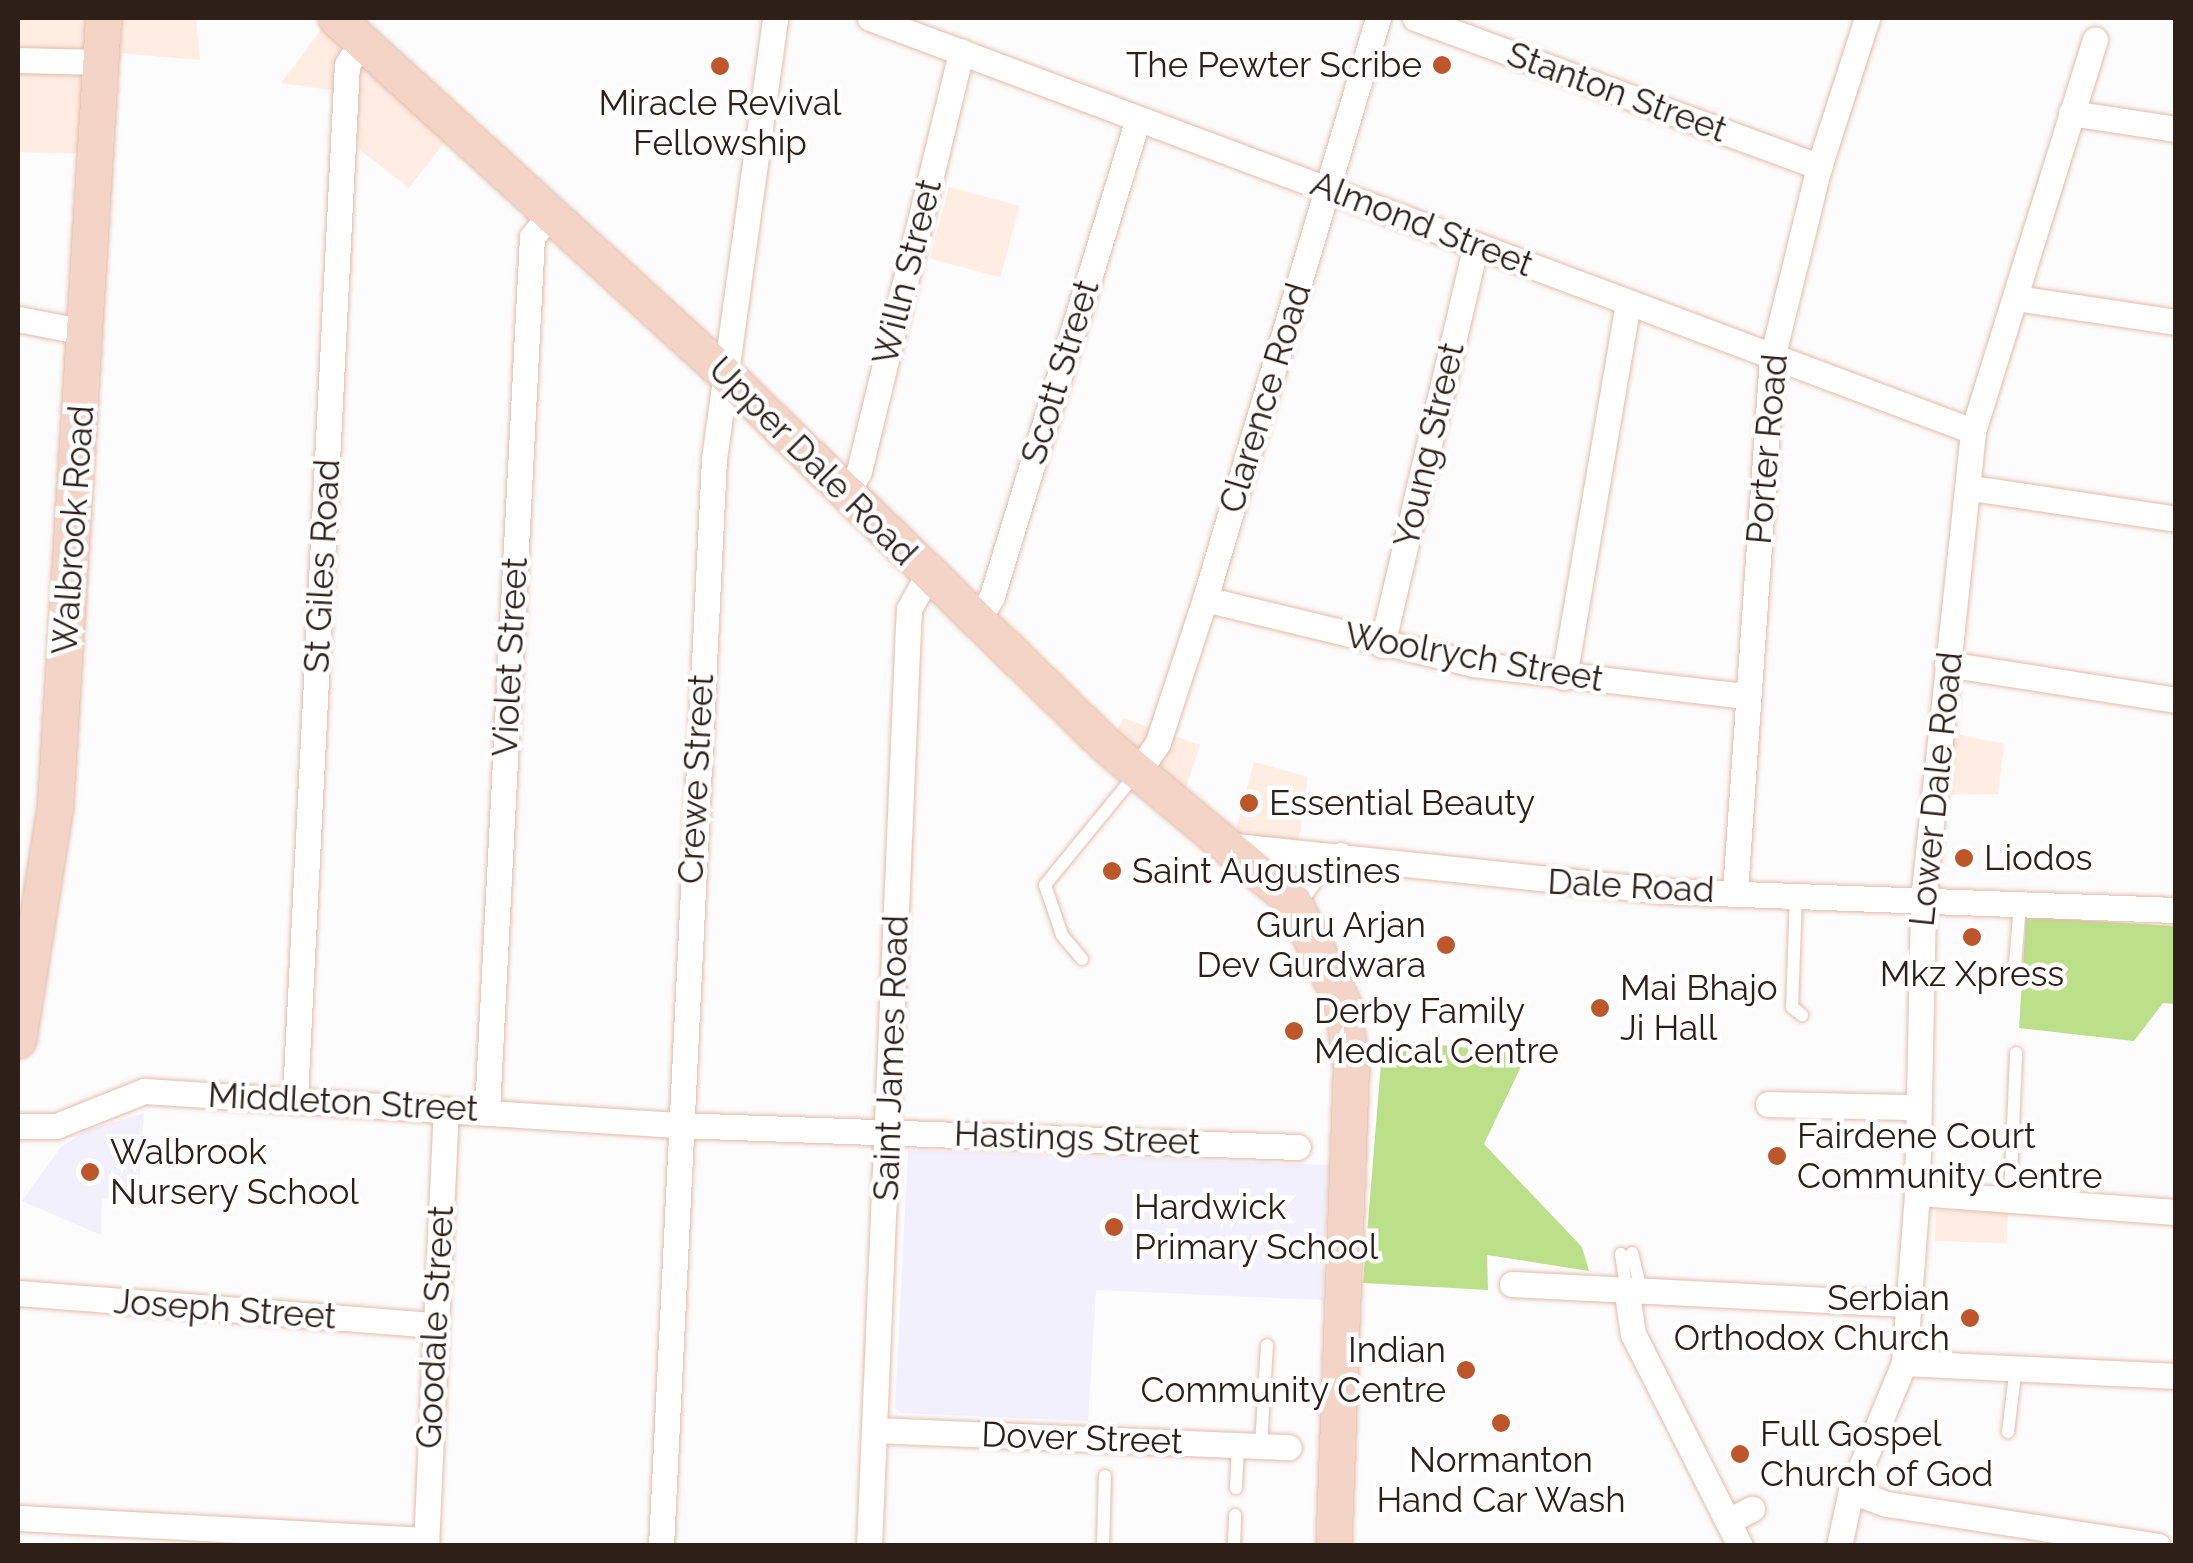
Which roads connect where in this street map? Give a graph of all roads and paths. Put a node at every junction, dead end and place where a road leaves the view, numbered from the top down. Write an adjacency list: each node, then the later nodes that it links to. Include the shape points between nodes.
1 (104, 18): 11 (street, Walbrook Road)
2 (775, 18): 25 (street, Crewe Street)
3 (870, 18): 9 (street, Almond Street)
4 (1378, 18): 16 (street, Clarence Road)
5 (1415, 18): 15 (street, Stanton Street)
6 (1867, 18): 15 (street, Porter Road)
7 (349, 28): 17 (street, Upper Dale Road); 52 (street, St Giles Road)
8 (2095, 40): 12 (street, Lower Dale Road)
9 (961, 52): 13 (street, Almond Street); 28 (street, Willn Street, via 859,472)
10 (18, 60): 11 (street)
11 (101, 62): 23 (street, Walbrook Road)
12 (2071, 114): 14 (street); 19 (street, Lower Dale Road)
13 (1138, 120): 16 (street, Almond Street); 32 (street, Scott Street, via 992,596)
14 (2176, 129)
15 (1819, 166): 24 (street, Porter Road)
16 (1327, 188): 18 (street, Almond Street); 31 (street, Clarence Road)
17 (553, 212): 25 (street, Upper Dale Road); 56 (street, Violet Street, via 532,238)
18 (1476, 245): 20 (street, Almond Street); 33 (street, Young Street)
19 (2016, 298): 22 (street); 26 (street, Lower Dale Road)
20 (1628, 302): 24 (street, Almond Street); 35 (street)
21 (18, 319): 23 (street)
22 (2176, 322)
23 (85, 332): 50 (street, Walbrook Road, via 55,806)
24 (1772, 358): 26 (street, Almond Street); 36 (street, Porter Road)
25 (722, 370): 28 (street, Upper Dale Road); 57 (street, Crewe Street)
26 (1973, 431): 27 (street, Lower Dale Road)
27 (1972, 488): 29 (street); 34 (street, Lower Dale Road)
28 (848, 491): 30 (street, Upper Dale Road)
29 (2176, 519)
30 (928, 575): 32 (street, Upper Dale Road); 59 (street, Saint James Road, via 909,609)
31 (1204, 599): 33 (street, Woolrych Street); 38 (street, Clarence Road, via 1158,742)
32 (977, 623): 38 (street, Upper Dale Road)
33 (1382, 645): 35 (street, Woolrych Street)
34 (1948, 664): 37 (street); 43 (street, Lower Dale Road)
35 (1564, 677): 36 (street, Woolrych Street)
36 (1746, 696): 41 (street, Porter Road)
37 (2176, 700)
38 (1138, 772): 39 (street, Upper Dale Road); 47 (lane, via 1045,885 1062,935)
39 (1234, 846): 40 (street, Dale Road); 44 (street, Upper Dale Road)
40 (1340, 855): 41 (street, Dale Road, via 1544,882); 44 (street, via 1316,870)
41 (1735, 892): 42 (street, Dale Road)
42 (1796, 895): 43 (street, Dale Road); 49 (lane, via 1792,1007)
43 (1923, 900): 45 (street, Dale Road); 54 (street, Lower Dale Road)
44 (1294, 901): 90 (street, via 1342,1002 1351,1066)
45 (2020, 904): 46 (street, Dale Road); 48 (lane)
46 (2176, 910)
47 (1082, 960)
48 (2014, 977)
49 (1802, 1015)
50 (18, 1040)
51 (2016, 1053): 62 (lane)
52 (295, 1097): 55 (street, Middleton Street); 58 (street, Middleton Street, via 144,1091 56,1126)
53 (1768, 1104): 54 (street)
54 (1918, 1106): 61 (street, Lower Dale Road)
55 (446, 1109): 56 (street, Middleton Street); 69 (street, Goodale Street)
56 (487, 1110): 57 (street, Middleton Street)
57 (677, 1125): 59 (street, Hastings Street); 86 (street, Crewe Street)
58 (18, 1126)
59 (888, 1130): 60 (street, Hastings Street); 74 (street, Saint James Road)
60 (1298, 1147)
61 (1917, 1193): 62 (street); 68 (street, Lower Dale Road)
62 (2010, 1198): 63 (street)
63 (2163, 1211)
64 (1627, 1253): 67 (lane)
65 (1512, 1284): 67 (street)
66 (18, 1294): 69 (street, Joseph Street)
67 (1635, 1295): 68 (street); 84 (street, via 1632,1334)
68 (1911, 1304): 71 (street, Lower Dale Road)
69 (433, 1324): 85 (street, Goodale Street)
70 (1267, 1345): 76 (lane)
71 (1904, 1363): 72 (street); 80 (street, Lower Dale Road)
72 (2016, 1366): 73 (street); 75 (lane)
73 (2176, 1376)
74 (875, 1430): 76 (street, Dover Street); 87 (street, Saint James Road)
75 (2008, 1432)
76 (1249, 1445): 77 (street, Dover Street); 79 (lane)
77 (1290, 1447)
78 (1105, 1476): 88 (lane)
79 (1236, 1488)
80 (1852, 1491): 92 (street, Lower Dale Road); 93 (street, via 1886,1504)
81 (1752, 1509): 84 (street)
82 (1235, 1515): 89 (lane)
83 (18, 1518): 85 (street)
84 (1728, 1522): 91 (street)
85 (426, 1543)
86 (661, 1546)
87 (870, 1546)
88 (1102, 1546)
89 (1234, 1546)
90 (1333, 1546)
91 (1740, 1546)
92 (1838, 1546)
93 (2158, 1546)

